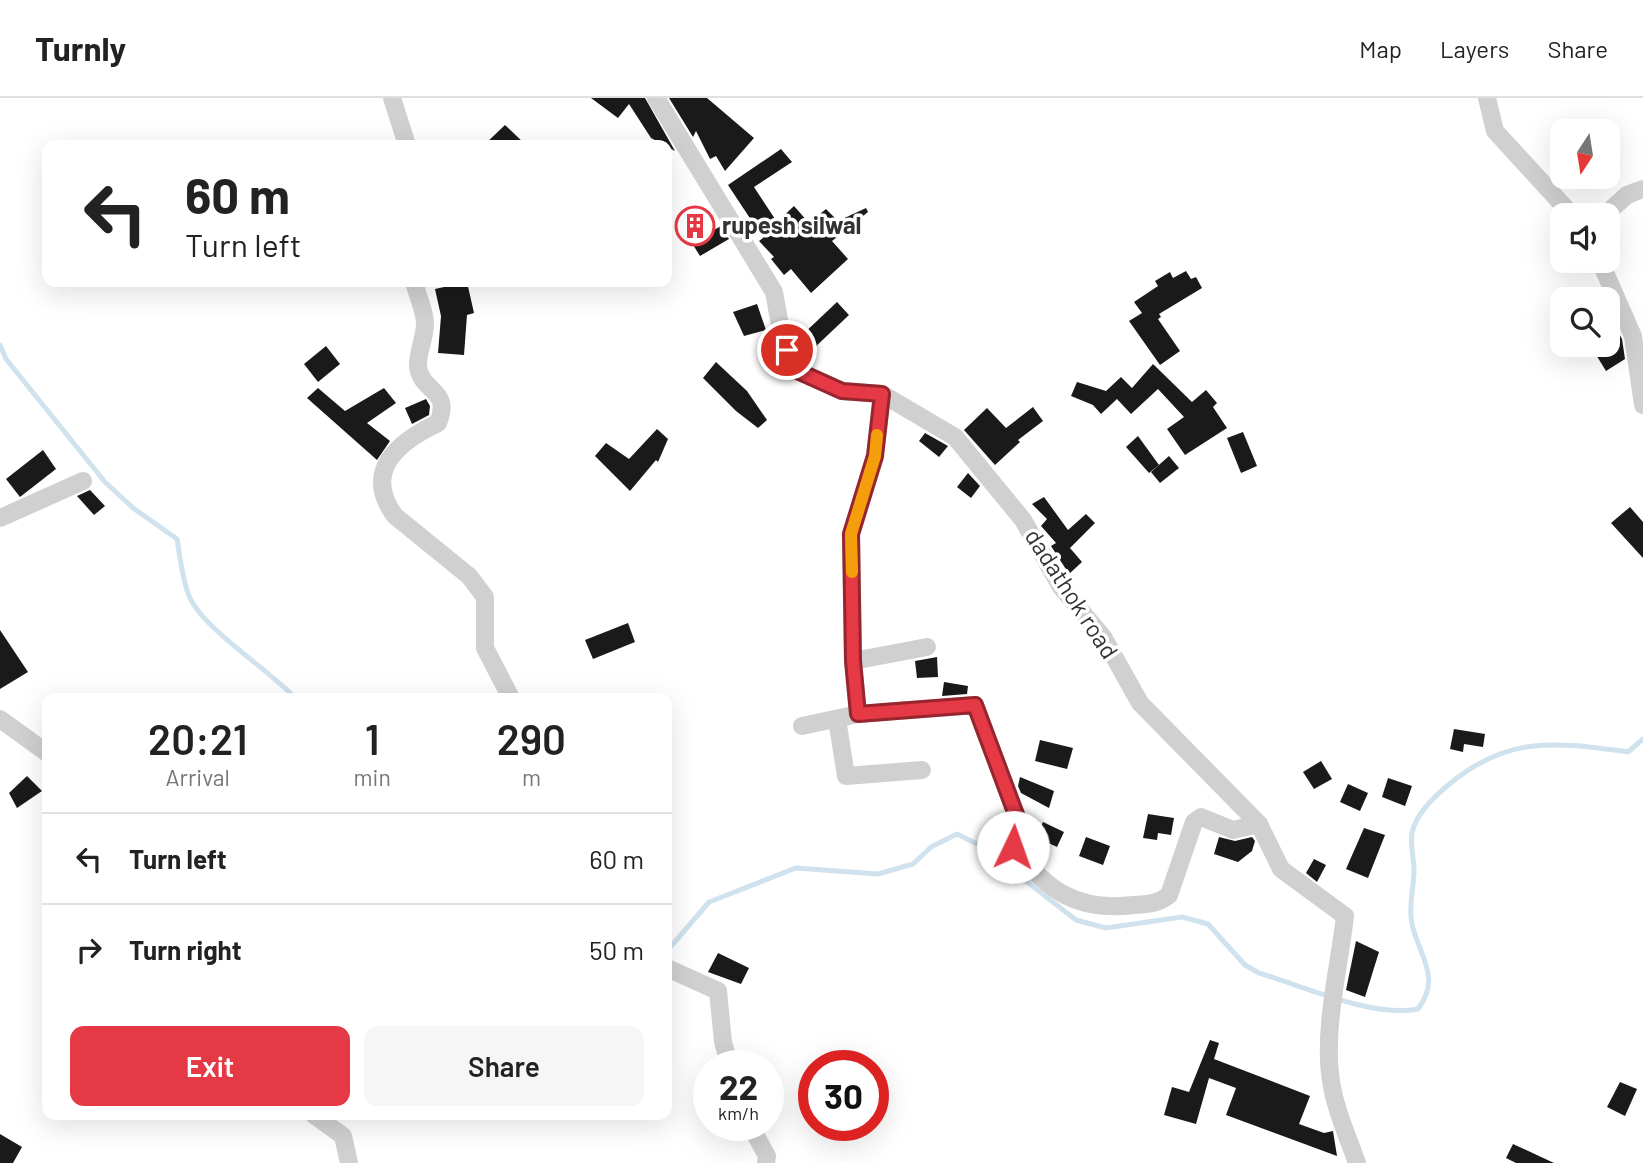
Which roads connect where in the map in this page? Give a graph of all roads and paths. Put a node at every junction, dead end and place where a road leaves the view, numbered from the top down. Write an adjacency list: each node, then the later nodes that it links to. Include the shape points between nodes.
1 (392, 98): 4 (street)
2 (656, 98): 10 (street, dadathok road, via 774,292 793,369 842,391)
3 (1487, 98): 6 (street, via 1495,131)
4 (406, 140)
5 (1643, 189): 7 (street)
6 (1561, 203)
7 (1618, 203)
8 (1605, 273): 11 (street, via 1633,336)
9 (415, 287): 16 (street, via 425,320 418,365 421,376 442,401 443,412 439,423 421,431 388,460 382,469 382,487 395,516 469,576 485,597 485,648)
10 (882, 394): 15 (street, via 875,456 851,534); 23 (street, dadathok road, via 955,437 1023,520 1061,587 1103,637 1140,703)
11 (1643, 405)
12 (83, 481): 13 (street)
13 (0, 518)
14 (927, 647): 15 (street)
15 (853, 661): 17 (street)
16 (508, 693)
17 (858, 714): 19 (street); 23 (street, via 975,705 1018,820 1013,847 1038,878 1083,905 1161,902 1169,895 1194,822 1201,817 1233,830)
18 (0, 719): 21 (street)
19 (837, 719): 20 (street); 22 (street, via 846,776)
20 (802, 726)
21 (42, 749)
22 (922, 770)
23 (1259, 824): 30 (street, dadathok road, via 1281,869 1345,916 1331,1006 1331,1083)
24 (672, 970): 25 (street, via 718,991)
25 (725, 1050)
26 (321, 1120): 28 (street, via 343,1136)
27 (759, 1141): 29 (street)
28 (349, 1163)
29 (766, 1163)
30 (1357, 1163)

